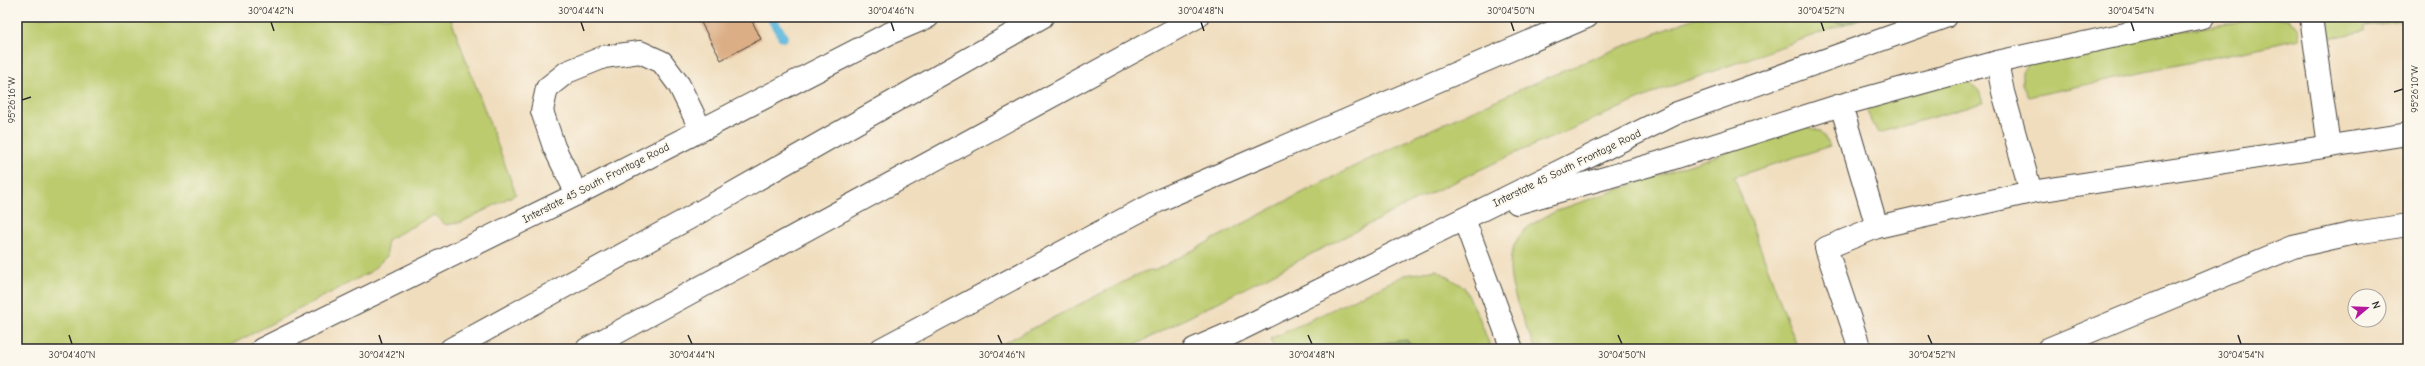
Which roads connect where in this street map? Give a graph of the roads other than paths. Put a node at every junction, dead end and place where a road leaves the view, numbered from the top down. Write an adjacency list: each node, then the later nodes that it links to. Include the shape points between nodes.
1 (928, 17): 10 (main road, Interstate 45 South Frontage Road, via 888,34)
2 (1042, 17): 20 (main road, via 691,217)
3 (1197, 17): 21 (main road)
4 (1587, 17): 22 (main road, via 1160,200)
5 (1945, 17): 15 (main road, Interstate 45 South Frontage Road, via 1677,113)
6 (2203, 17): 8 (main road)
7 (2311, 17): 12 (main road)
8 (1997, 62): 9 (main road); 13 (main road)
9 (1841, 105): 15 (main road, via 1661,162); 17 (main road)
10 (700, 130): 14 (main road, Interstate 45 South Frontage Road); 14 (main road, via 679,85 662,62 640,52 604,57 568,72 547,88 542,111 554,147)
11 (2408, 134): 12 (main road)
12 (2329, 146): 13 (main road)
13 (2031, 192): 17 (main road)
14 (577, 194): 19 (main road, Interstate 45 South Frontage Road)
15 (1464, 219): 18 (main road, Interstate 45 South Frontage Road); 25 (main road)
16 (2408, 225): 27 (main road, via 2355,233 2293,247)
17 (1877, 228): 26 (main road, via 1826,248)
18 (1233, 332): 23 (main road); 24 (main road, Interstate 45 South Frontage Road)
19 (262, 349)
20 (451, 349)
21 (588, 349)
22 (881, 349)
23 (1194, 349)
24 (1202, 349)
25 (1512, 349)
26 (1860, 349)
27 (2048, 349)

